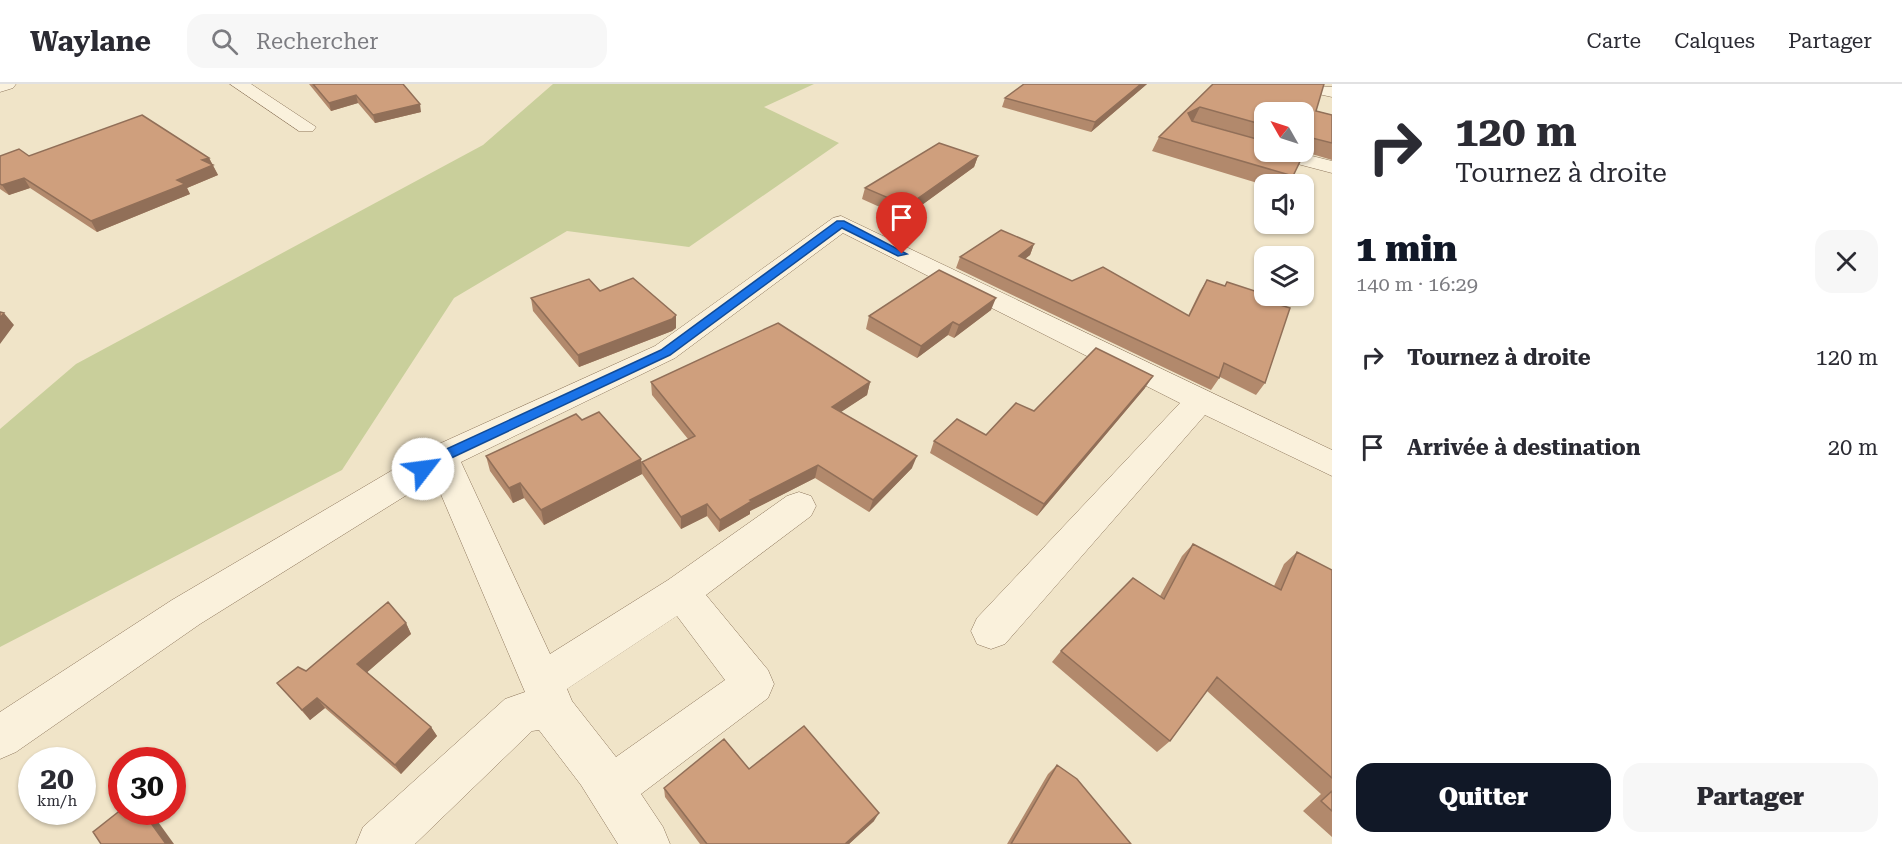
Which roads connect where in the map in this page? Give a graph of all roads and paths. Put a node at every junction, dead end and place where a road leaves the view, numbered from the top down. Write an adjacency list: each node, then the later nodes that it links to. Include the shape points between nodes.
1 (7, 84): 4 (street)
2 (239, 84): 6 (street)
3 (1298, 84): 5 (street)
4 (0, 87)
5 (1332, 92)
6 (306, 127)
7 (1313, 162): 8 (street)
8 (1332, 167)
9 (1200, 401): 10 (street, via 841,224 665,352); 11 (street); 14 (street)
10 (442, 457): 15 (street); 16 (street, via 186,612)
11 (1332, 464)
12 (799, 506): 13 (street)
13 (681, 592): 15 (street); 17 (street, via 753,684)
14 (992, 631)
15 (550, 699): 17 (street); 18 (street, via 539,710 520,714)
16 (0, 736)
17 (609, 790): 19 (street)
18 (380, 844)
19 (646, 844)

